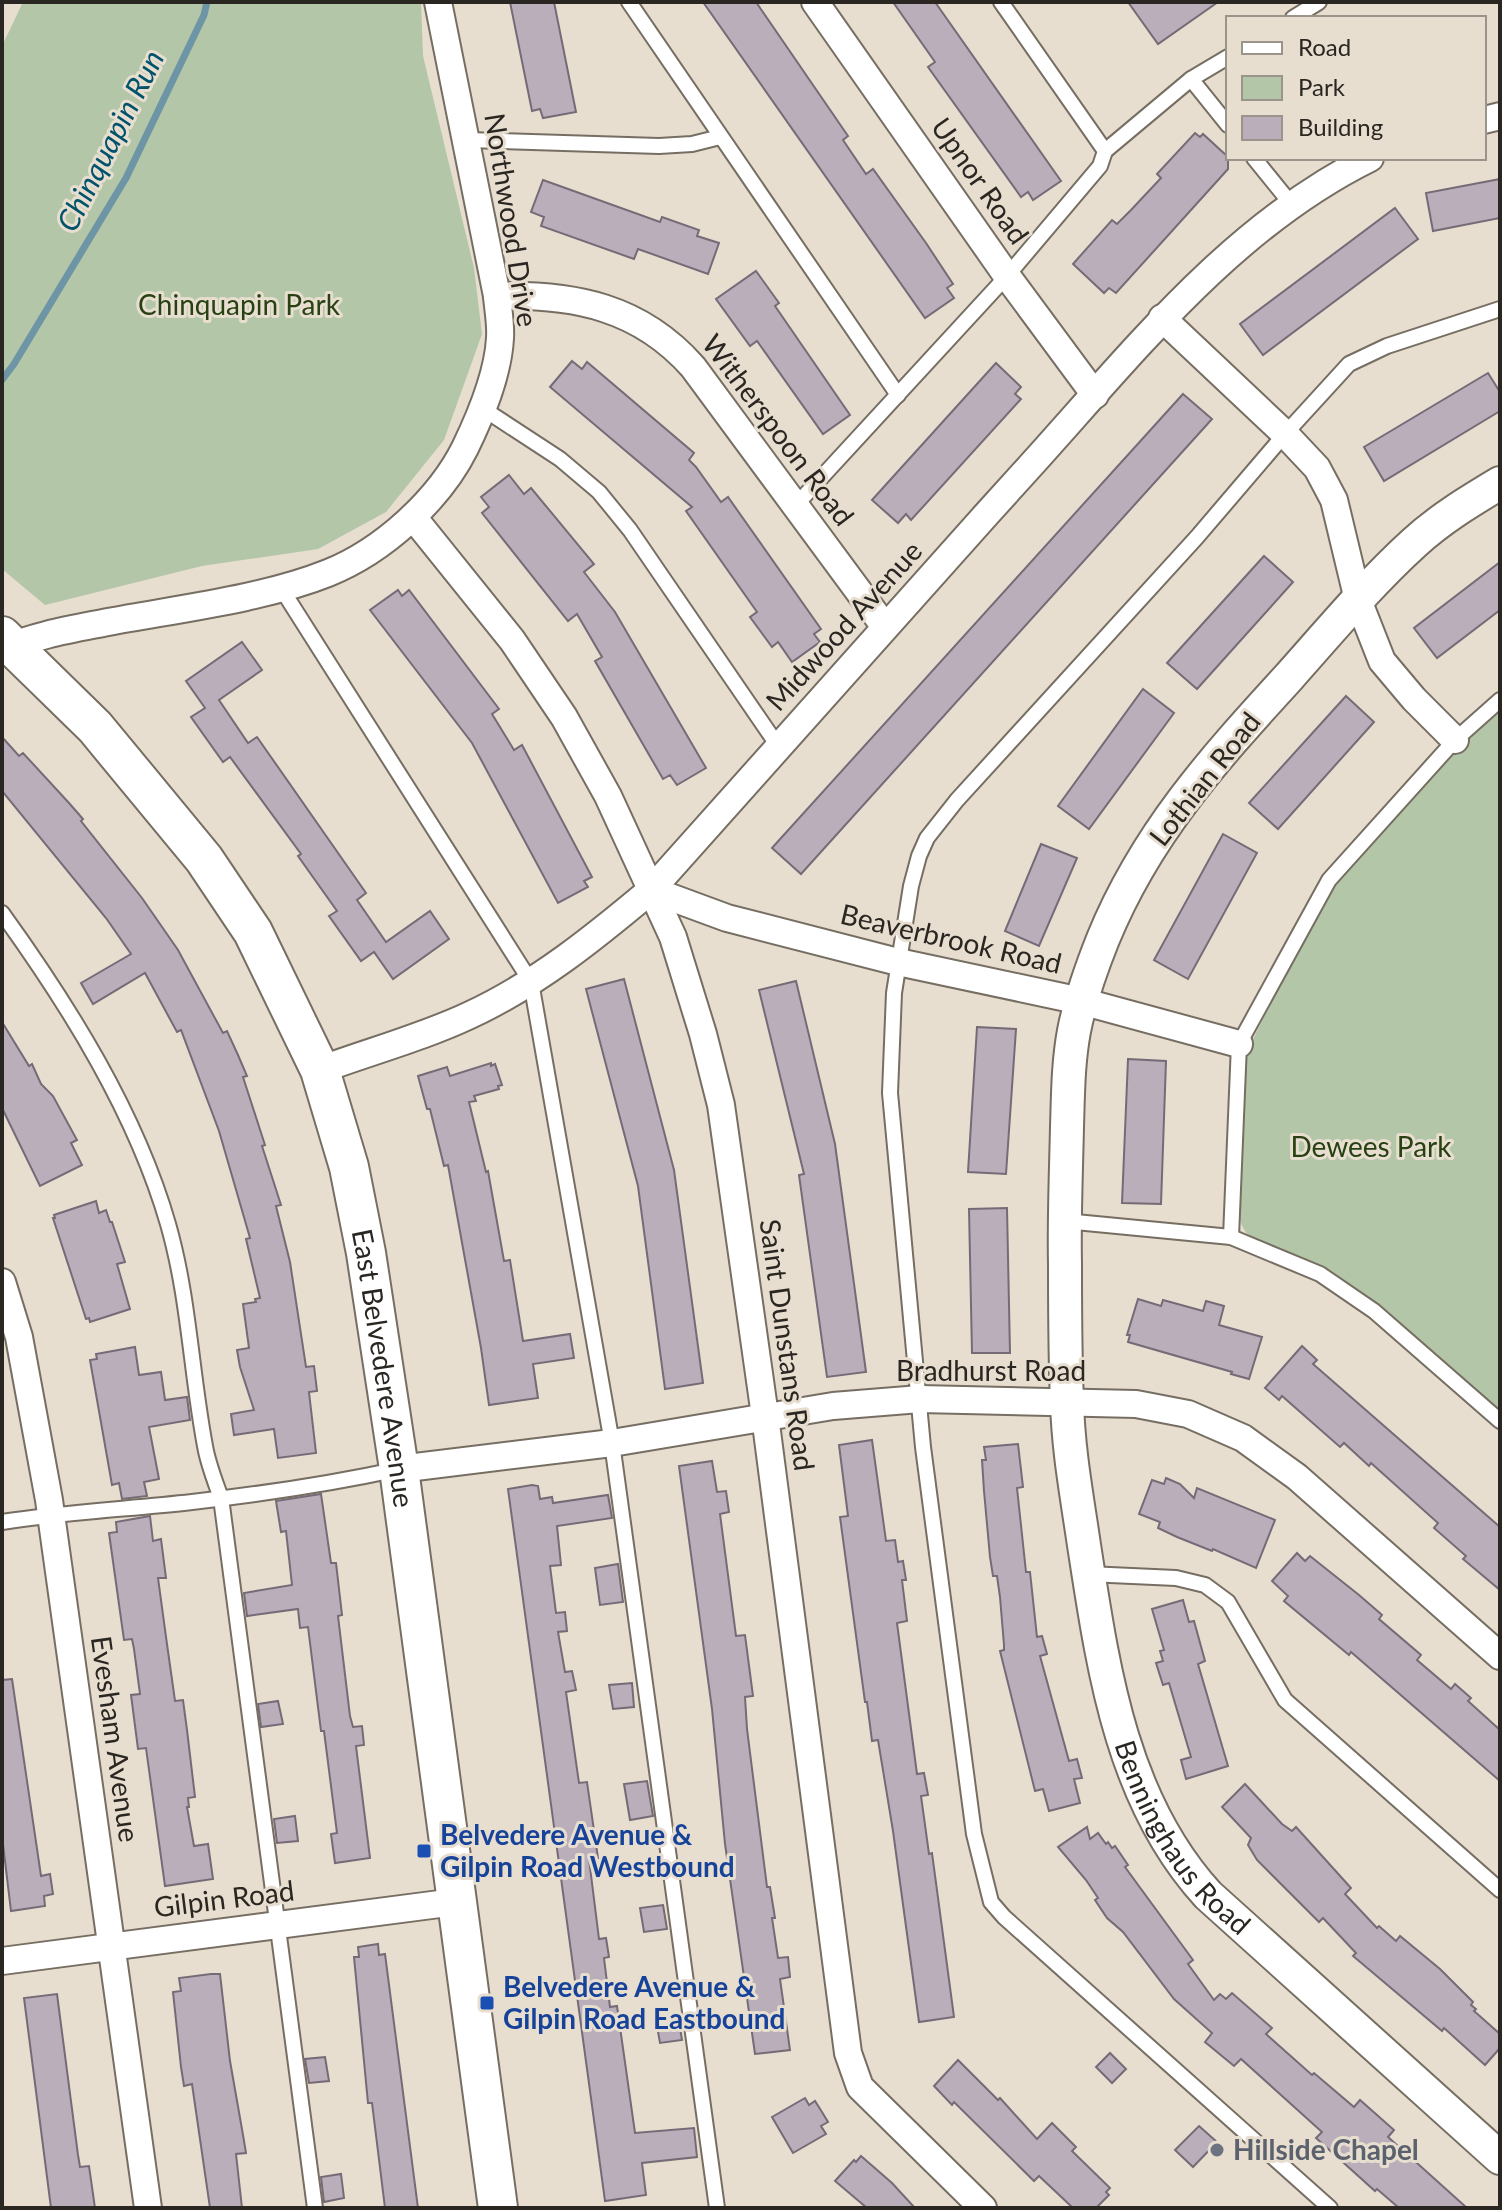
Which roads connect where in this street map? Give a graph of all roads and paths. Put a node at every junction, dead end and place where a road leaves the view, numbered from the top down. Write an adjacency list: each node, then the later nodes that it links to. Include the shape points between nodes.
1 (438, 2): 11 (street, Northwood Drive)
2 (629, 2): 10 (lane)
3 (815, 2): 16 (street, Upnor Road)
4 (1001, 2): 12 (lane)
5 (1319, 2): 6 (lane)
6 (1296, 16)
7 (1226, 58): 8 (lane)
8 (1191, 79): 9 (lane); 12 (lane)
9 (1226, 123)
10 (720, 137): 11 (lane, via 659,146); 20 (lane)
11 (467, 140): 17 (street, Northwood Drive)
12 (1105, 151): 16 (lane, via 1100,166)
13 (1256, 160): 15 (lane)
14 (1366, 160): 15 (street, Midwood Avenue)
15 (1292, 205): 19 (street, Midwood Avenue)
16 (1007, 276): 20 (lane); 21 (street, Upnor Road)
17 (497, 296): 22 (street, Northwood Drive, via 500,338); 25 (street, Witherspoon Road, via 540,294 577,300 650,328 693,367)
18 (1500, 309): 23 (lane, via 1349,364)
19 (1162, 318): 21 (street, Midwood Avenue); 23 (street)
20 (898, 395): 25 (lane)
21 (1095, 395): 29 (street, Midwood Avenue)
22 (482, 408): 26 (street, Northwood Drive, via 452,473); 33 (lane, via 560,459 599,492)
23 (1285, 434): 28 (street, via 1317,468 1334,500); 36 (lane, via 927,838 911,886)
24 (1500, 483): 28 (street, Lothian Road, via 1416,541)
25 (796, 505): 29 (street, Witherspoon Road)
26 (413, 517): 27 (street, Northwood Drive, via 330,573); 34 (street, Saint Dunstans Road, via 512,640 564,717)
27 (281, 588): 30 (street, Northwood Drive); 37 (lane)
28 (1358, 600): 32 (street, via 1382,661); 38 (street, Lothian Road, via 1183,797 1127,889)
29 (885, 627): 33 (street, Midwood Avenue)
30 (6, 644): 40 (main road, East Belvedere Avenue, via 95,727 204,859 253,932)
31 (1500, 700): 32 (lane)
32 (1455, 740): 39 (lane, via 1329,880)
33 (778, 746): 34 (street, Midwood Avenue)
34 (651, 890): 36 (street, Beaverbrook Road, via 727,918); 37 (street, Midwood Avenue); 46 (street, Saint Dunstans Road, via 673,937 721,1105)
35 (2, 913): 50 (lane, via 71,1014 142,1154 168,1224 190,1329 205,1449)
36 (898, 962): 38 (street, Beaverbrook Road); 44 (lane, via 890,1093)
37 (531, 982): 40 (street, Midwood Avenue, via 469,1016); 48 (lane)
38 (1081, 1001): 39 (street, Beaverbrook Road); 41 (street, Lothian Road, via 1069,1067)
39 (1239, 1044): 42 (lane)
40 (320, 1070): 49 (main road, East Belvedere Avenue, via 349,1167)
41 (1064, 1221): 42 (lane); 45 (street, Lothian Road)
42 (1231, 1237): 47 (lane, via 1320,1274 1342,1289)
43 (2, 1282): 51 (street, Evesham Avenue, via 19,1337)
44 (920, 1399): 45 (street, Bradhurst Road); 46 (street, Bradhurst Road); 66 (lane, via 974,1834 991,1902)
45 (1067, 1403): 53 (street, Benninghaus Road); 54 (street, Bradhurst Road, via 1136,1404 1188,1414 1243,1438 1297,1477)
46 (765, 1416): 48 (street, Bradhurst Road); 65 (street, Saint Dunstans Road, via 848,2053 860,2087)
47 (1500, 1421)
48 (612, 1443): 49 (street, Bradhurst Road); 64 (lane)
49 (399, 1469): 50 (lane, via 326,1485); 56 (main road, East Belvedere Avenue)
50 (221, 1498): 51 (lane); 57 (lane)
51 (51, 1514): 52 (lane); 58 (street, Evesham Avenue)
52 (2, 1522)
53 (1088, 1574): 55 (lane, via 1176,1578 1205,1585 1228,1602 1285,1700); 60 (street, Benninghaus Road, via 1115,1719 1171,1850 1208,1895)
54 (1500, 1656)
55 (1500, 1890)
56 (455, 1902): 57 (street, Gilpin Road); 63 (main road, East Belvedere Avenue)
57 (279, 1924): 58 (street, Gilpin Road); 62 (lane)
58 (112, 1946): 59 (street, Gilpin Road); 61 (street, Evesham Avenue)
59 (2, 1961)
60 (1500, 2158)
61 (148, 2208)
62 (315, 2208)
63 (498, 2208)
64 (717, 2208)
65 (983, 2208)
66 (1330, 2208)

